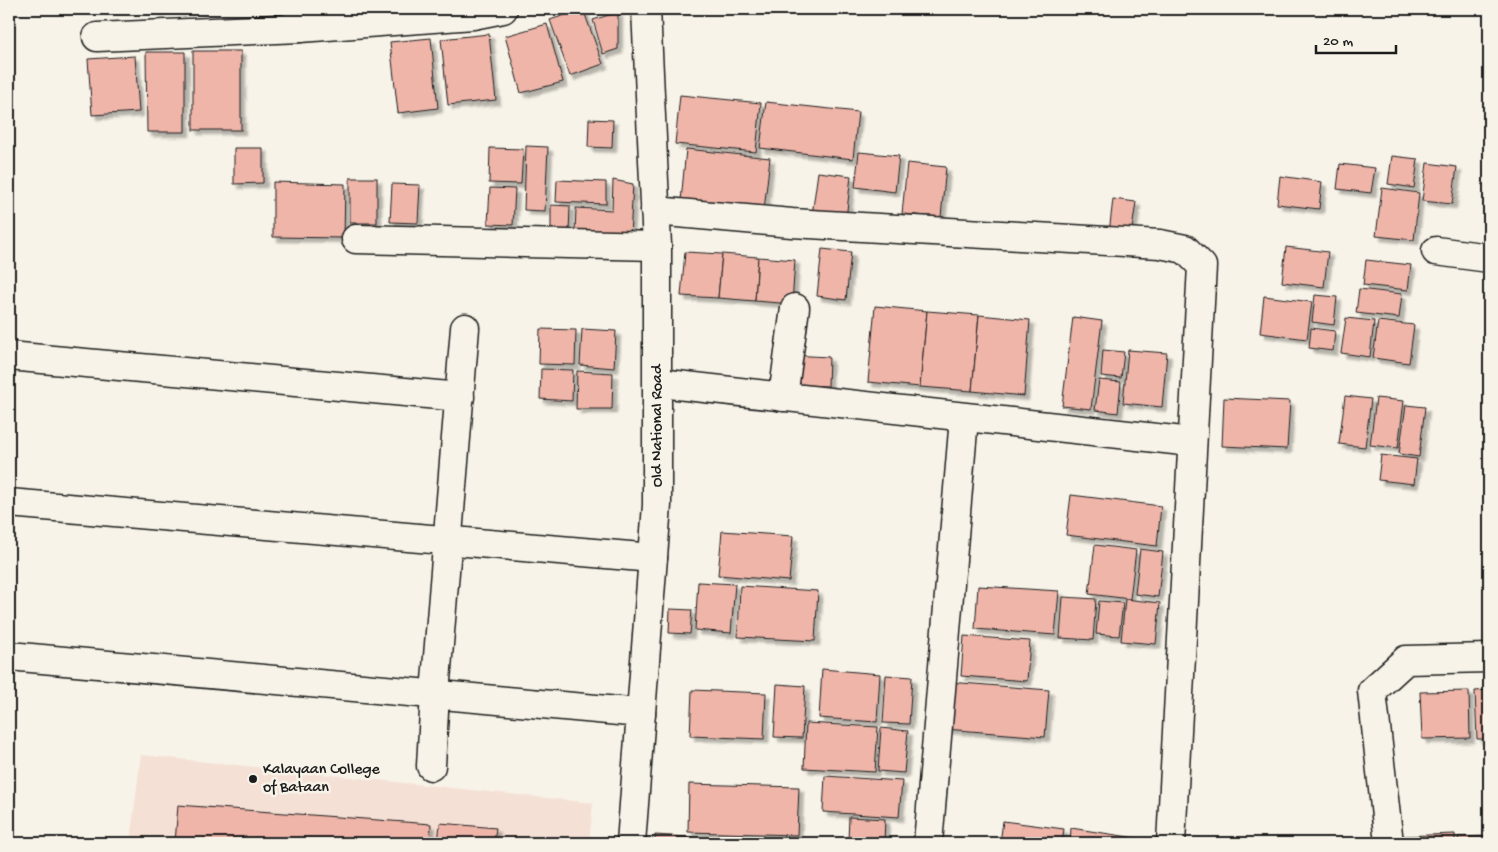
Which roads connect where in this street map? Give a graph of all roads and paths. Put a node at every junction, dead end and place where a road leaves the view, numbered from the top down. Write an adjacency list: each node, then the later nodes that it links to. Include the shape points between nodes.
1 (503, 9): 3 (street)
2 (646, 9): 6 (street, Old National Road)
3 (473, 12): 4 (street)
4 (299, 18): 5 (street)
5 (97, 37)
6 (655, 211): 8 (street, Old National Road); 18 (street, via 792,223 1160,244 1185,249 1202,266)
7 (356, 239): 8 (street)
8 (657, 246): 14 (street, Old National Road)
9 (1436, 251): 10 (street)
10 (1489, 258)
11 (795, 308): 16 (street)
12 (465, 328): 15 (street)
13 (9, 356): 15 (street)
14 (659, 383): 16 (street); 21 (street, Old National Road, via 658,505)
15 (460, 397): 20 (street)
16 (783, 398): 17 (street)
17 (964, 418): 18 (street); 28 (street)
18 (1192, 442): 29 (street)
19 (9, 503): 20 (street)
20 (448, 541): 21 (street); 24 (street)
21 (653, 558): 25 (street, Old National Road)
22 (9, 656): 24 (street)
23 (1489, 658): 30 (street, via 1406,660 1372,691)
24 (434, 693): 25 (street); 26 (street)
25 (642, 713): 27 (street, Old National Road)
26 (431, 766)
27 (632, 843)
28 (928, 843)
29 (1170, 843)
30 (1389, 843)

